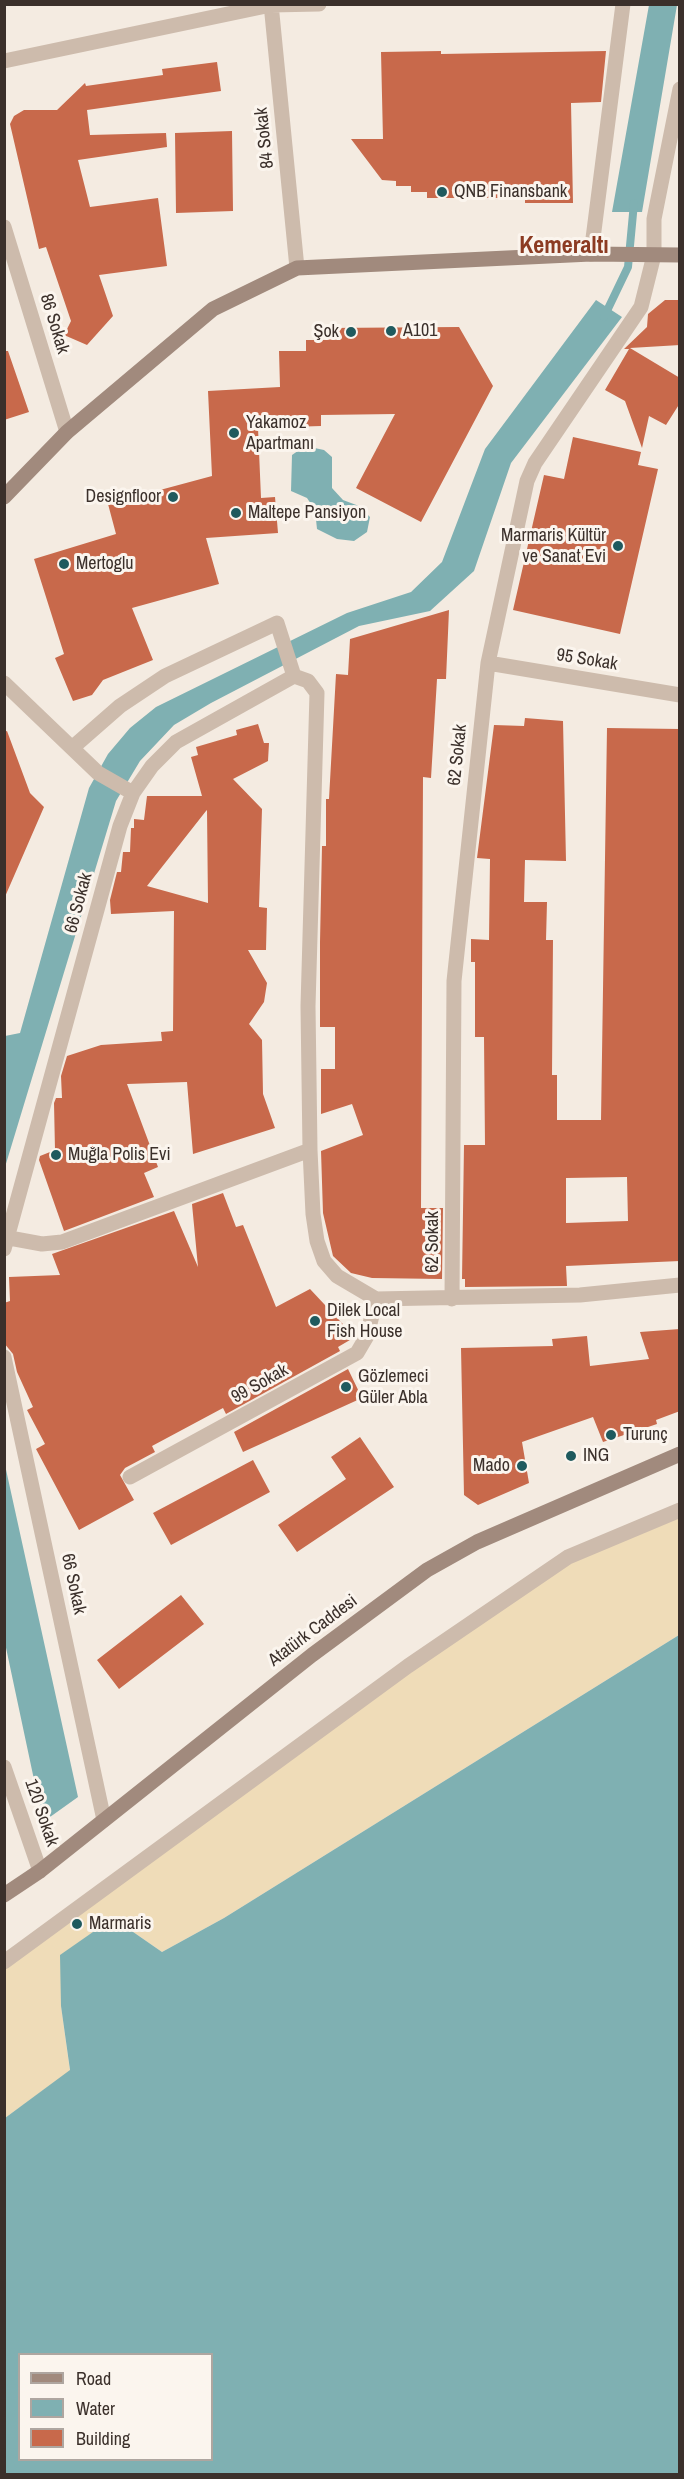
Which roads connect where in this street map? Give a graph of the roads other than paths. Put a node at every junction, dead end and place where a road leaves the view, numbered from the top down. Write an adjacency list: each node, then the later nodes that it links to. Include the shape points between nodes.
1 (319, 4): 3 (street)
2 (623, 4): 7 (street)
3 (271, 5): 4 (street); 10 (street, 84 Sokak)
4 (4, 61)
5 (680, 89): 8 (street, 62 Sokak, via 654,219)
6 (4, 227): 11 (street, 86 Sokak)
7 (591, 254): 8 (main road); 10 (main road)
8 (651, 255): 9 (main road); 13 (street, 62 Sokak, via 641,307 527,481)
9 (680, 255)
10 (297, 268): 11 (main road, via 213,309)
11 (67, 432): 12 (main road)
12 (4, 497)
13 (488, 663): 16 (street, 95 Sokak); 23 (street, 62 Sokak, via 454,981)
14 (293, 670): 17 (street, via 277,623 165,676 120,706); 18 (street, 66 Sokak, via 176,742); 19 (street, via 309,681 317,693 308,1006)
15 (4, 683): 17 (street)
16 (680, 695)
17 (72, 748): 18 (street, via 98,772)
18 (129, 791): 20 (street, 66 Sokak)
19 (310, 1150): 20 (street, via 62,1242); 22 (street, via 313,1214 324,1260 337,1276)
20 (5, 1241)
21 (680, 1285): 23 (street, via 580,1295)
22 (375, 1299): 23 (street); 26 (street, 99 Sokak, via 367,1336 357,1353)
23 (452, 1299)
24 (4, 1357): 29 (street, 66 Sokak)
25 (680, 1454): 29 (main road, Atatürk Caddesi, via 477,1542 427,1570 312,1655)
26 (130, 1477)
27 (680, 1510): 32 (street, via 558,1564 408,1665)
28 (4, 1767): 30 (street, 120 Sokak)
29 (104, 1820): 30 (main road, Atatürk Caddesi)
30 (40, 1872): 31 (main road, Atatürk Caddesi)
31 (4, 1895)
32 (4, 1962)

